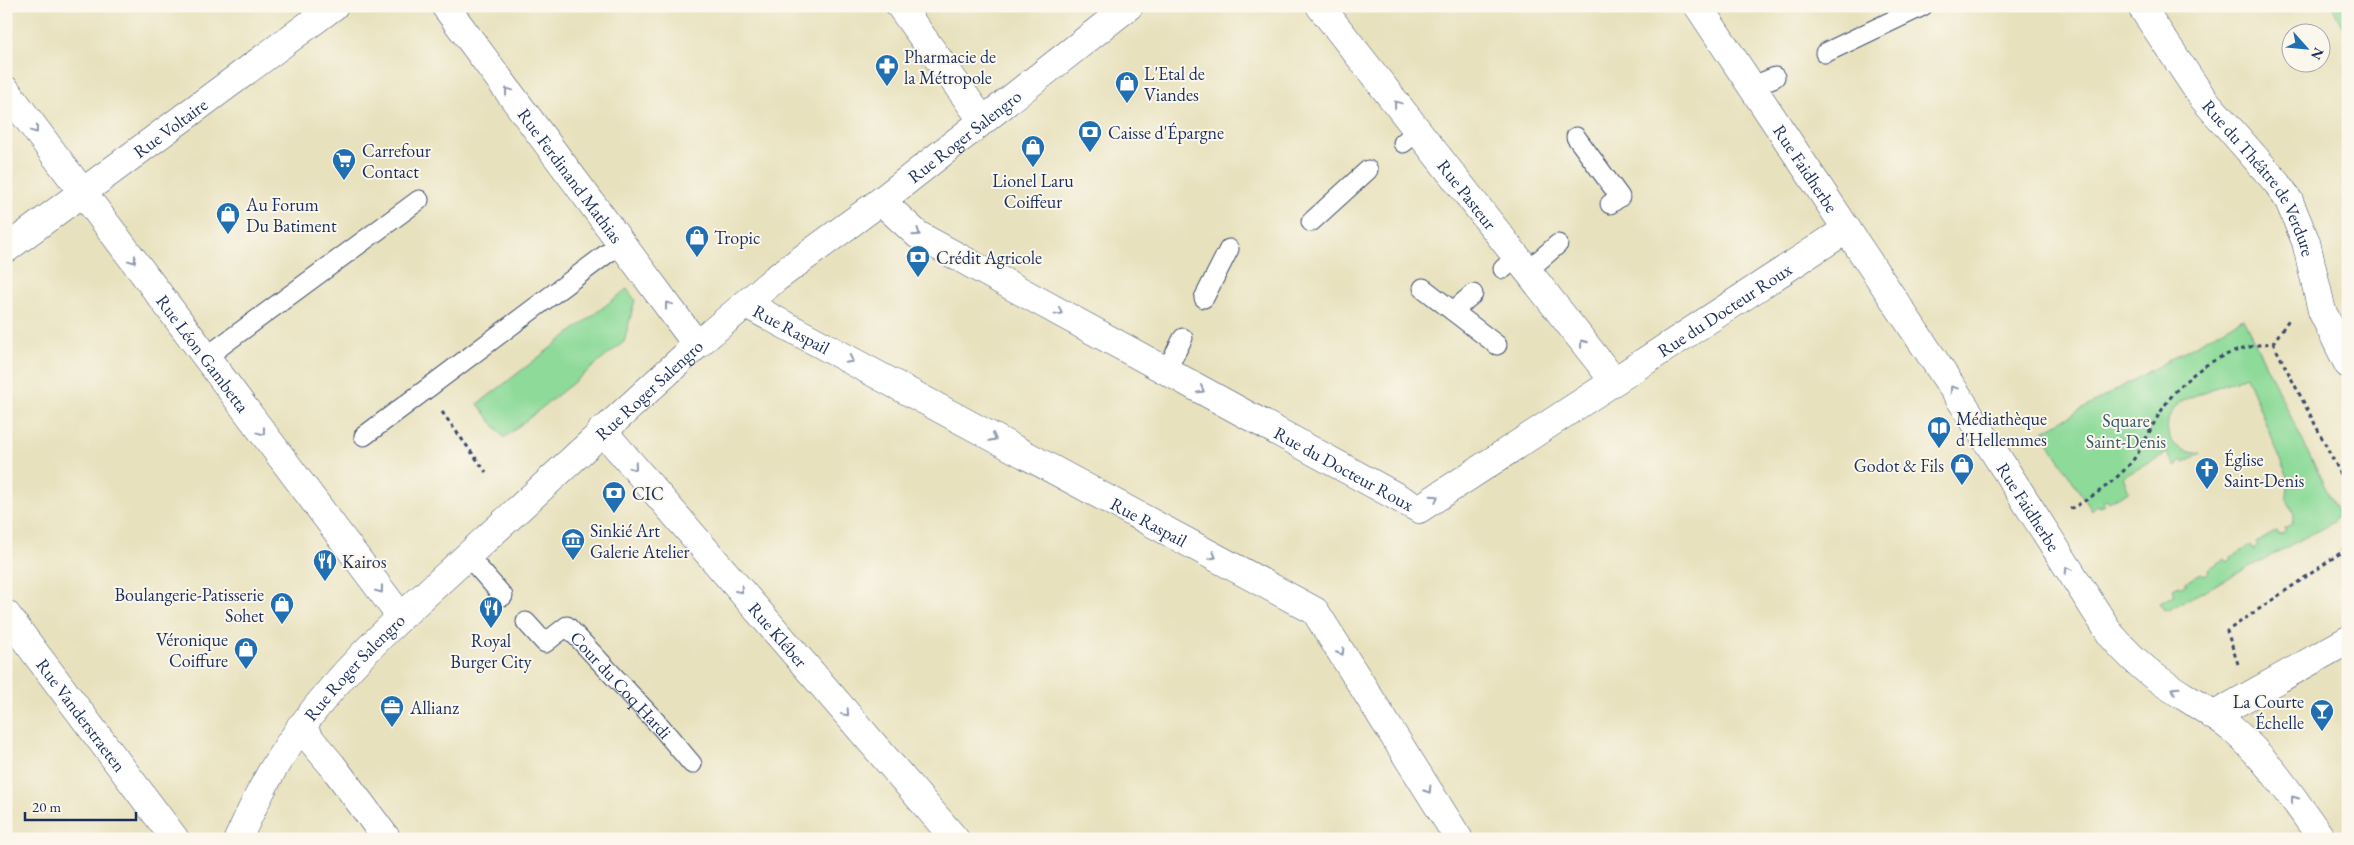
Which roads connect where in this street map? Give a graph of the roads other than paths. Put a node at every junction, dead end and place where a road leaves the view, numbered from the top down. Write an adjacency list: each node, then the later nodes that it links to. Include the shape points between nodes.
1 (334, 6): 14 (street, Rue Voltaire)
2 (445, 6): 20 (street, Rue Ferdinand Mathias, one-way to 2)
3 (900, 6): 11 (street)
4 (1129, 6): 11 (street, Rue Roger Salengro)
5 (1320, 6): 24 (street, Rue Pasteur, one-way to 5, via 1410,137)
6 (1698, 6): 19 (street, Rue Faidherbe, via 1763,82)
7 (1924, 6): 9 (lane)
8 (2141, 6): 34 (street, Rue du Théâtre de Verdure, via 2202,97 2289,201 2306,242 2322,312)
9 (1825, 53)
10 (6, 90): 14 (street, Rue Léon Gambetta, one-way to 14)
11 (983, 121): 16 (street, Rue Roger Salengro)
12 (1576, 137): 17 (lane, via 1620,197)
13 (1368, 170): 18 (lane)
14 (82, 192): 22 (street, Rue Voltaire); 33 (street, Rue Léon Gambetta, one-way to 33)
15 (419, 200): 33 (lane)
16 (881, 201): 28 (street, Rue Roger Salengro); 35 (street, Rue du Docteur Roux, one-way to 35, via 918,235)
17 (1610, 204)
18 (1310, 222)
19 (1847, 229): 36 (street, Rue du Docteur Roux); 45 (street, Rue Faidherbe, one-way to 19, via 2154,676 2116,641 2097,616 1964,405)
20 (621, 243): 31 (street, Rue Ferdinand Mathias, one-way to 20); 38 (lane)
21 (1558, 244): 24 (lane)
22 (6, 249)
23 (1229, 249): 27 (lane)
24 (1515, 266): 36 (street, Rue Pasteur, one-way to 24)
25 (1423, 288): 29 (lane)
26 (1473, 294): 29 (lane)
27 (1204, 298)
28 (746, 304): 31 (street, Rue Roger Salengro); 52 (street, Rue Raspail, one-way to 52, via 1315,611)
29 (1453, 311): 32 (lane)
30 (1183, 338): 35 (lane)
31 (697, 345): 37 (street, Rue Roger Salengro)
32 (1497, 345)
33 (206, 357): 42 (street, Rue Léon Gambetta, one-way to 42)
34 (2348, 364)
35 (1166, 371): 36 (street, Rue du Docteur Roux, one-way to 36, via 1419,509)
36 (1614, 381)
37 (602, 430): 39 (street, Rue Roger Salengro); 51 (street, Rue Kléber, one-way to 51)
38 (364, 436)
39 (467, 555): 40 (lane); 42 (street, Rue Roger Salengro)
40 (503, 596)
41 (6, 614): 48 (street, Rue Vanderstraeten)
42 (401, 616): 46 (street, Rue Roger Salengro)
43 (526, 622): 47 (lane, Cour du Coq Hardi, via 545,643 567,626)
44 (2348, 640): 45 (street)
45 (2213, 716): 53 (street, Rue Faidherbe, one-way to 45, via 2276,774 2243,739)
46 (300, 727): 49 (street, Rue Roger Salengro, via 277,762); 50 (street)
47 (692, 764)
48 (175, 839)
49 (238, 839)
50 (387, 839)
51 (955, 839)
52 (1458, 839)
53 (2322, 839)

